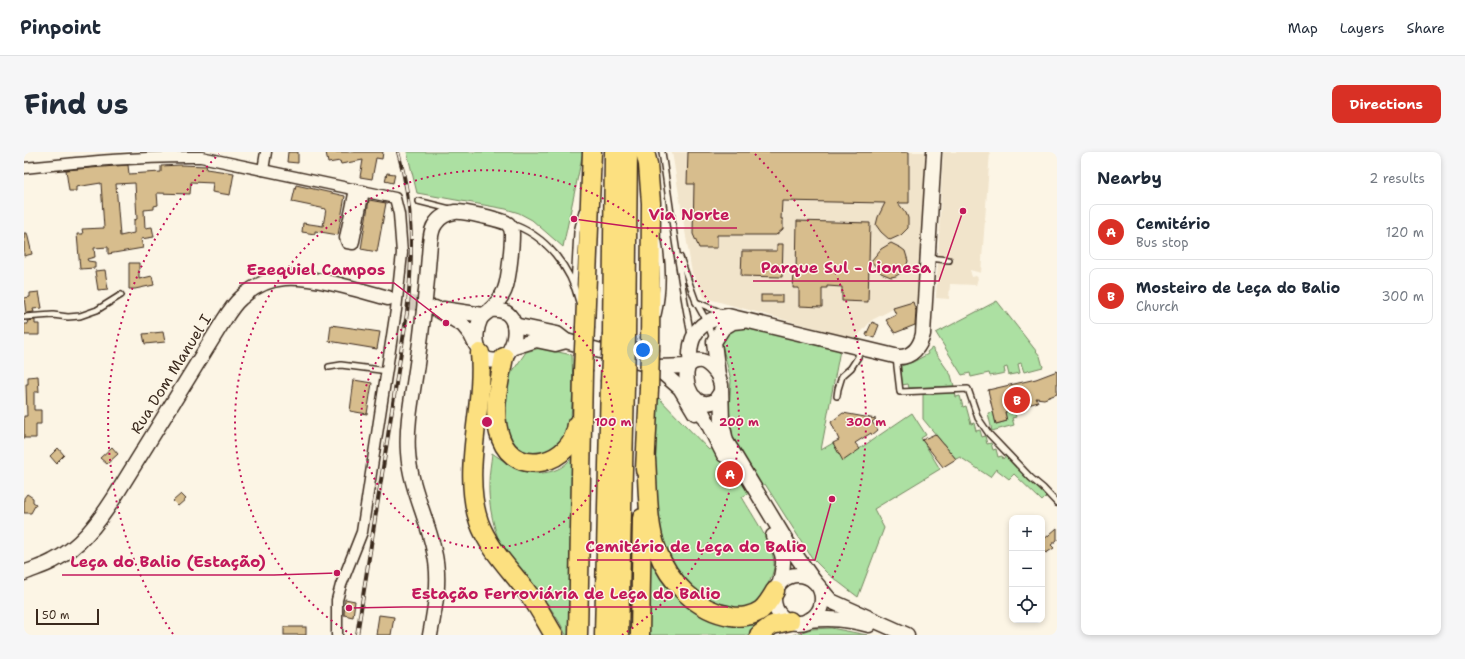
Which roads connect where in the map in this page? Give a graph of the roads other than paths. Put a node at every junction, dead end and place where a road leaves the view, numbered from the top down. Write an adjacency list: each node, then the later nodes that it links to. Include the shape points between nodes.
1 (266, 152): 9 (street)
2 (614, 152): 31 (highway)
3 (628, 152): 31 (highway)
4 (645, 152): 10 (highway)
5 (662, 152): 16 (lane)
6 (934, 152): 17 (main road)
7 (592, 153): 19 (lane, via 577,232); 30 (highway)
8 (24, 168): 9 (street, via 104,160 201,157)
9 (263, 170): 43 (street, via 395,198 402,253)
10 (649, 181): 14 (lane); 37 (highway)
11 (418, 201): 12 (lane)
12 (463, 212): 13 (main road); 60 (main road, via 443,216 435,224 430,235 424,317 408,432 412,480 437,565 437,589)
13 (505, 222): 19 (lane, via 530,231 540,239 562,263); 20 (main road, via 512,231)
14 (656, 227)
15 (658, 235): 37 (lane, via 663,288)
16 (677, 247): 23 (lane); 32 (lane, via 681,288)
17 (927, 258): 18 (lane); 39 (main road, via 922,339 911,354)
18 (949, 260)
19 (574, 286): 30 (lane)
20 (505, 290): 24 (main road); 27 (main road)
21 (121, 295): 26 (lane, via 97,310 80,316)
22 (388, 298): 53 (main road, Rua Dom Manuel I, via 324,282 292,278 268,282 247,293 224,320 99,520 68,552)
23 (696, 302): 25 (lane); 29 (lane)
24 (486, 313): 27 (main road, via 501,310); 36 (main road, via 477,329); 36 (main road, via 435,308 463,324)
25 (728, 316): 28 (main road); 29 (main road)
26 (24, 317)
27 (511, 319): 33 (main road, via 557,334); 38 (main road, via 514,335)
28 (748, 320): 34 (main road, via 733,322 723,328); 35 (main road)
29 (707, 322): 32 (main road, via 698,329); 34 (lane)
30 (585, 327): 44 (highway, bridge)
31 (619, 336): 46 (highway, bridge)
32 (692, 339): 40 (main road)
33 (566, 341): 38 (main road, via 555,344 536,340); 42 (main road)
34 (714, 342): 45 (main road)
35 (860, 347): 39 (main road); 49 (lane, via 858,357 842,376)
36 (478, 349): 38 (main road, via 490,360 497,360); 61 (highway, via 482,371 473,471 475,510 490,545 531,597)
37 (650, 349): 50 (highway, bridge)
38 (508, 353): 44 (highway, via 496,407 496,421 506,449 512,455 528,462 540,463 550,460 569,446 576,430)
39 (894, 356): 52 (lane, via 900,392 968,389 978,418 989,434)
40 (689, 365): 42 (main road); 45 (main road, via 702,360 712,366); 48 (main road, via 685,378)
41 (329, 367): 43 (lane, via 341,365)
42 (659, 370): 48 (main road, via 672,374); 51 (main road, via 680,388 715,448)
43 (388, 371): 59 (street, via 362,532 337,600)
44 (583, 372): 62 (highway)
45 (718, 375): 47 (main road)
46 (617, 383): 63 (highway); 64 (highway)
47 (721, 392): 48 (main road, via 715,402 710,404 700,402); 54 (main road, via 722,423 726,441 790,547)
48 (692, 394): 51 (main road)
49 (837, 396)
50 (646, 459): 55 (highway, via 648,502 654,539 661,560 671,576 694,600 717,614 737,617 760,611); 65 (highway, via 642,501)
51 (730, 464): 55 (main road, via 782,550 784,564)
52 (1057, 503)
53 (24, 572)
54 (817, 584): 55 (main road, via 806,576 797,575 788,577); 56 (main road, via 822,597 821,606); 58 (main road, via 831,601)
55 (778, 586): 57 (main road, via 774,600 776,609)
56 (808, 620): 57 (main road); 58 (main road, via 844,619)
57 (790, 621): 66 (highway, via 772,626)
58 (902, 633)
59 (337, 635)
60 (430, 635)
61 (554, 635)
62 (578, 635)
63 (604, 635)
64 (619, 635)
65 (640, 635)
66 (759, 635)

